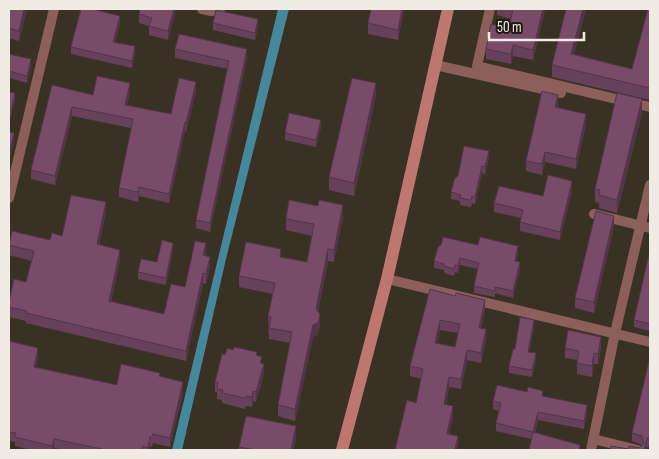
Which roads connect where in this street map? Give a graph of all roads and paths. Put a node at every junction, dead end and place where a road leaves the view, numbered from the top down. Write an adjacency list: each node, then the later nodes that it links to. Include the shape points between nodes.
1 (54, 9): 10 (street)
2 (202, 9): 3 (street)
3 (220, 9)
4 (448, 9): 6 (street)
5 (490, 9): 8 (street, via 477,66)
6 (435, 65): 7 (street); 13 (street)
7 (597, 101)
8 (650, 107)
9 (650, 185): 12 (street)
10 (9, 198)
11 (594, 214): 12 (street)
12 (645, 227): 14 (street)
13 (387, 279): 14 (street); 17 (street)
14 (616, 333): 15 (street); 16 (street)
15 (650, 342)
16 (593, 439): 18 (street); 19 (street)
17 (342, 450)
18 (591, 450)
19 (638, 450)

